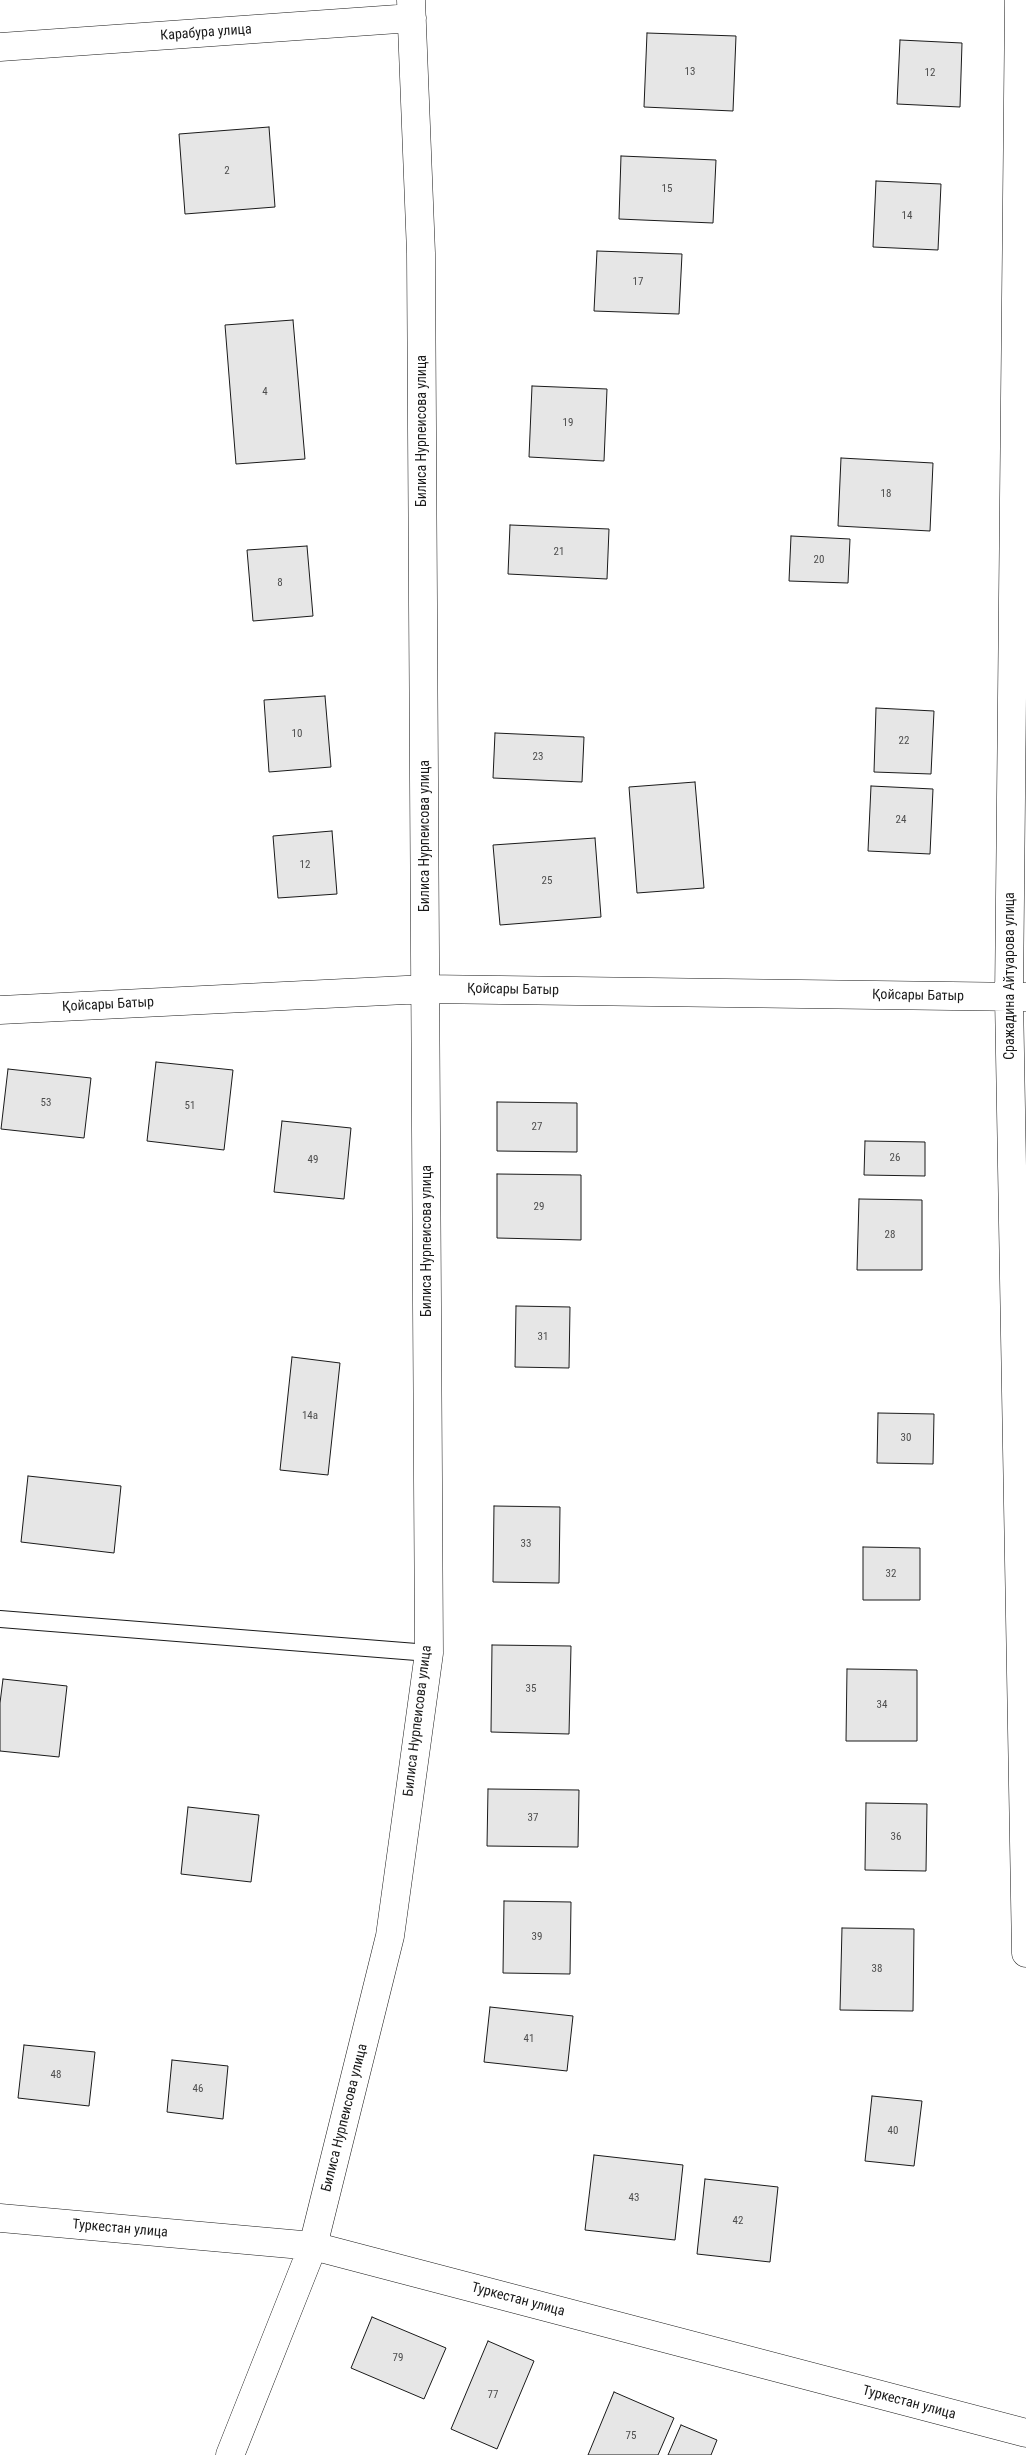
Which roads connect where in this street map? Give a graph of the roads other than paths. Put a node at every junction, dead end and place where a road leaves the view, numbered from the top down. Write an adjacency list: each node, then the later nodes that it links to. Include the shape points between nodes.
1 (1019, 0): 5 (street, Сражадина Айтуарова улица)
2 (412, 9): 3 (street, Карабура улица); 4 (street, Билиса Нурпеисова улица, via 421,253)
3 (0, 47)
4 (426, 989): 5 (street, Қойсары Батыр); 6 (street, Қойсары Батыр); 8 (street, Билиса Нурпеисова улица)
5 (1017, 997): 9 (street, Сражадина Айтуарова улица)
6 (0, 1010)
7 (0, 1619): 8 (lane)
8 (429, 1653): 11 (street, Билиса Нурпеисова улица, via 390,1936)
9 (1026, 1953)
10 (0, 2218): 11 (street, Туркестан улица)
11 (313, 2246): 12 (street, Туркестан улица); 13 (street, Билиса Нурпеисова улица)
12 (1026, 2433)
13 (230, 2455)

